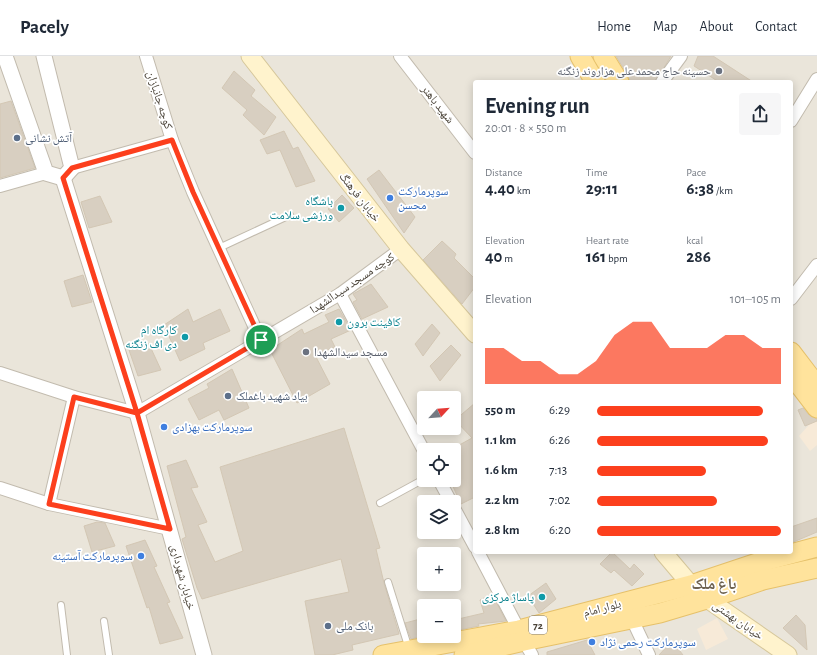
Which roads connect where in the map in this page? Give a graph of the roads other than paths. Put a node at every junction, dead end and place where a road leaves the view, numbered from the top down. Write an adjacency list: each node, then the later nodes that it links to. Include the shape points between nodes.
1 (5, 56): 16 (street)
2 (44, 56): 17 (street, خیابان شهرداری)
3 (146, 56): 14 (street, کوچه جانبازان)
4 (250, 56): 21 (main road, خیابان فرهنگ)
5 (400, 56): 15 (street, شهید باهنر)
6 (580, 56): 10 (main road)
7 (603, 56): 11 (main road)
8 (681, 56): 12 (street)
9 (817, 78): 13 (street)
10 (594, 80)
11 (618, 80)
12 (663, 80)
13 (793, 118)
14 (172, 140): 17 (street); 20 (street, کوچه جانبازان)
15 (473, 150)
16 (46, 172): 17 (street); 18 (street)
17 (67, 173): 33 (street, خیابان شهرداری)
18 (0, 186)
19 (290, 215): 20 (lane)
20 (219, 248): 26 (street, کوچه جانبازان)
21 (401, 249): 23 (street, کوچه مسجد سیدالشهدا); 25 (main road, خیابان فرهنگ)
22 (817, 265): 24 (street)
23 (340, 294): 26 (street, کوچه مسجد سیدالشهدا); 34 (street)
24 (793, 296)
25 (473, 332)
26 (261, 340): 33 (street, کوچه مسجد سیدالشهدا)
27 (793, 355): 30 (main road)
28 (0, 373): 31 (street)
29 (793, 377): 32 (main road)
30 (817, 386)
31 (74, 397): 33 (street); 38 (street)
32 (817, 408)
33 (137, 413): 40 (street, خیابان شهرداری)
34 (419, 443)
35 (417, 483): 37 (lane)
36 (0, 488): 38 (street)
37 (380, 503)
38 (49, 504): 40 (street)
39 (461, 521): 41 (street)
40 (170, 529): 58 (street, خیابان شهرداری)
41 (473, 543)
42 (817, 547): 46 (main road, بلوار امام / 72)
43 (479, 554): 54 (street)
44 (665, 554): 49 (main road)
45 (791, 554): 49 (main road, بلوار امام / 72)
46 (793, 554)
47 (817, 568): 50 (main road, بلوار امام / 72, via 763,580)
48 (388, 582): 55 (lane)
49 (691, 585): 50 (main road, خیابان بهشتی); 54 (main road, بلوار امام / 72)
50 (707, 599): 52 (main road, بلوار امام / 72); 62 (main road, خیابان بهشتی)
51 (61, 605): 56 (lane)
52 (632, 619): 54 (main road, بلوار امام / 72); 61 (street)
53 (104, 621): 57 (lane)
54 (525, 642): 55 (main road, بلوار امام / 72); 60 (main road, بلوار امام / 72)
55 (410, 650): 59 (main road, بلوار امام / 72)
56 (67, 655)
57 (109, 655)
58 (204, 655)
59 (383, 655)
60 (464, 655)
61 (649, 655)
62 (788, 655)

